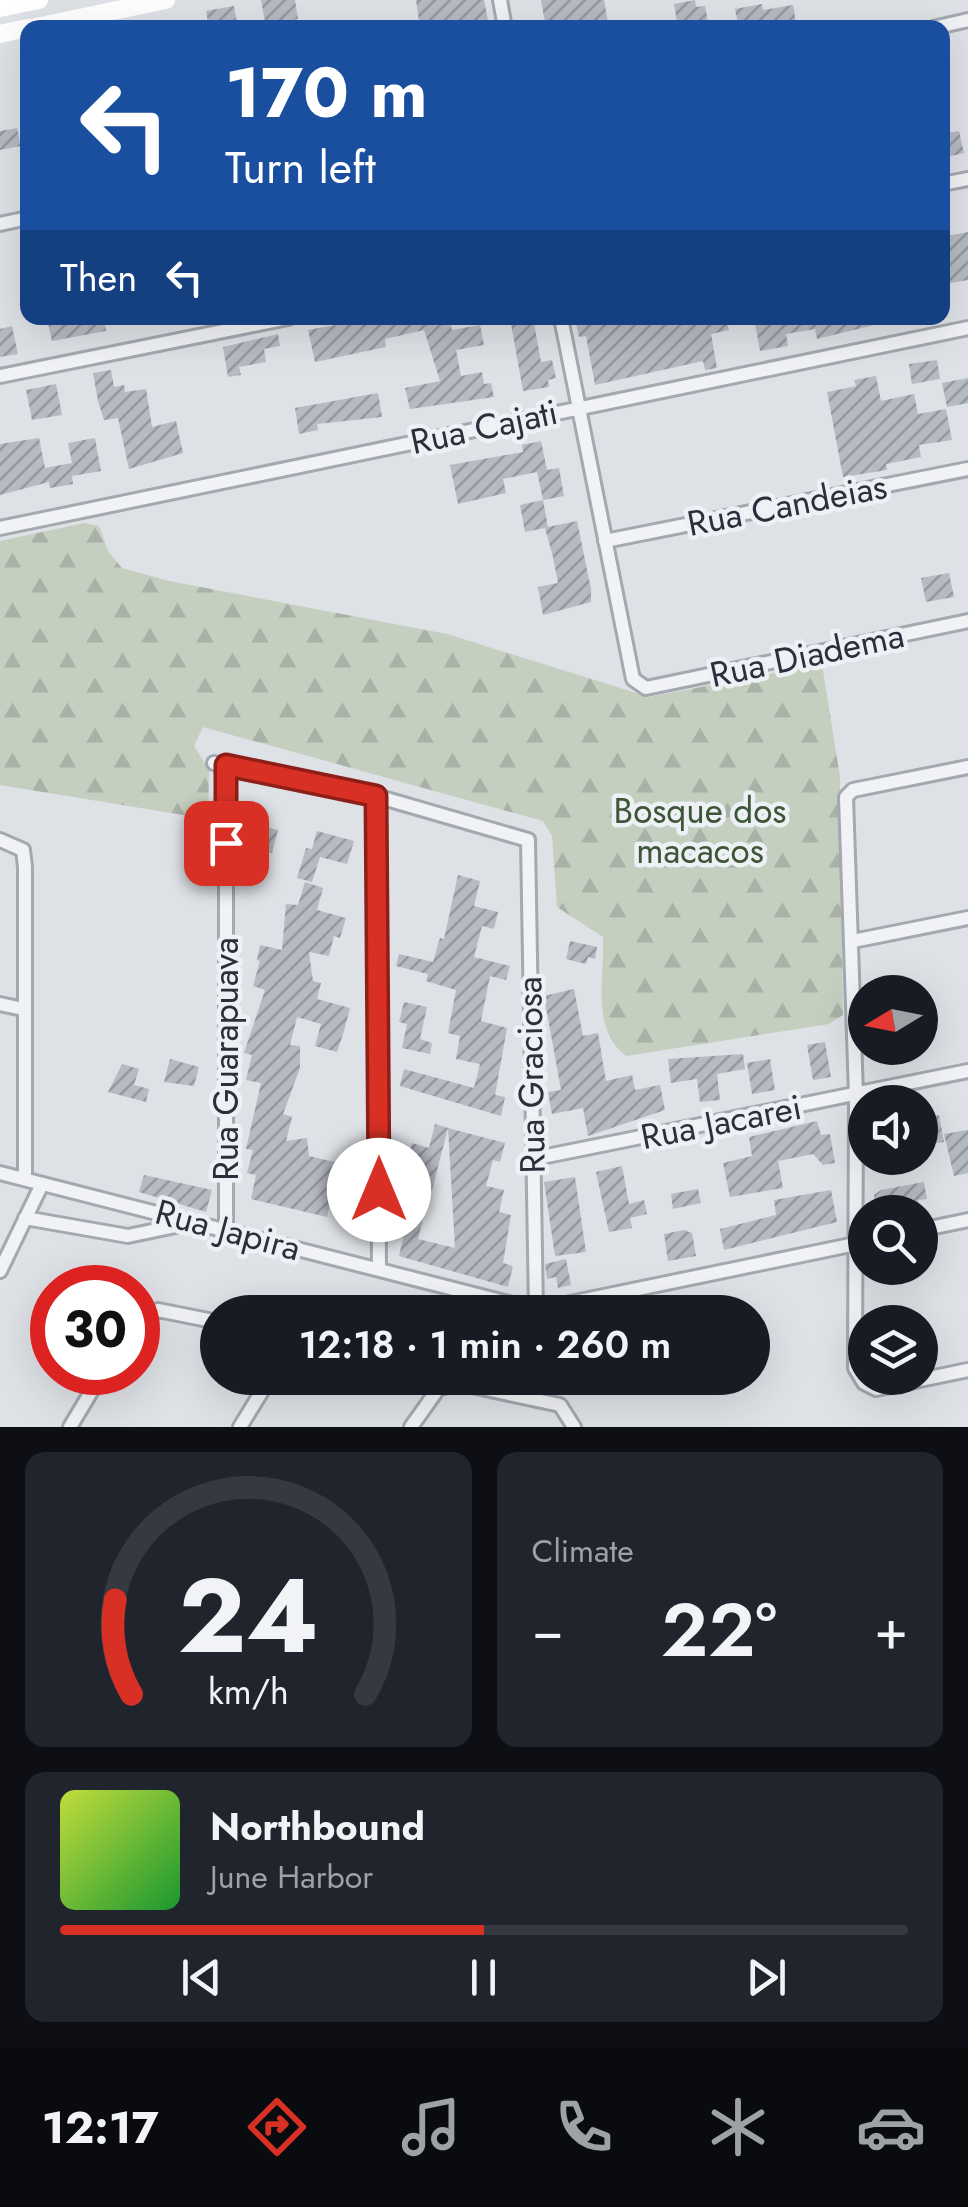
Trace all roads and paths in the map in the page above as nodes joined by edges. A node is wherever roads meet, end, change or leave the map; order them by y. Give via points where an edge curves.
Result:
1 (39, 0) edge
2 (166, 0) edge
3 (0, 8) edge
4 (68, 20) edge
5 (253, 325) edge
6 (562, 325) edge
7 (968, 328) edge
8 (0, 376) edge
9 (580, 407) junction
10 (968, 469) edge
11 (0, 528) edge
12 (606, 541) junction
13 (968, 621) edge
14 (968, 766) edge
15 (376, 796) junction
16 (7, 842) edge
17 (968, 918) edge
18 (853, 941) junction
19 (0, 1004) edge
20 (23, 1010) junction
21 (968, 1071) edge
22 (856, 1085) edge
23 (905, 1085) edge
24 (848, 1098) edge
25 (532, 1159) junction
26 (0, 1173) edge
27 (25, 1179) junction
28 (42, 1184) junction
29 (25, 1218) junction
30 (968, 1220) edge
31 (193, 1222) junction
32 (938, 1226) edge
33 (226, 1233) junction
34 (848, 1245) edge
35 (380, 1268) junction
36 (0, 1271) edge
37 (860, 1285) edge
38 (480, 1295) edge
39 (536, 1295) edge
40 (608, 1295) edge
41 (160, 1310) edge
42 (200, 1318) edge
43 (968, 1370) edge
44 (89, 1395) edge
45 (260, 1395) edge
46 (70, 1427) edge
47 (240, 1427) edge
48 (411, 1427) edge
49 (574, 1427) edge

1 - 3 main road
2 - 4 main road
5 - 8 street
6 - 9 street
7 - 9 street, Rua Cajati
9 - 11 street, Rua Cajati
9 - 12 street
10 - 12 street, Rua Candeias
12 - 13 street, Rua Diadema via 633,679 646,688
14 - 18 street via 846,796
15 - 25 street, Rua Graciosa via 528,840
15 - 33 street, Rua Guarapuava via 220,764
15 - 35 street
16 - 20 street via 23,850 26,867
17 - 18 street
18 - 22 street
19 - 20 street
20 - 27 street
21 - 23 street, Rua Jacarei
24 - 25 street, Rua Jacarei
25 - 39 street, Rua Graciosa
26 - 27 street, Rua Japira
27 - 28 street, Rua Japira
28 - 29 street
28 - 31 street, Rua Japira
29 - 31 street via 128,1236
29 - 36 street
30 - 32 street
31 - 33 street, Rua Japira
33 - 35 street, Rua Japira
34 - 40 street, Rua Japira
35 - 38 street, Rua Japira
37 - 43 street via 855,1368 864,1383 876,1389
41 - 42 street
44 - 46 street
45 - 47 street
48 - 49 street via 438,1390 458,1383 560,1405

